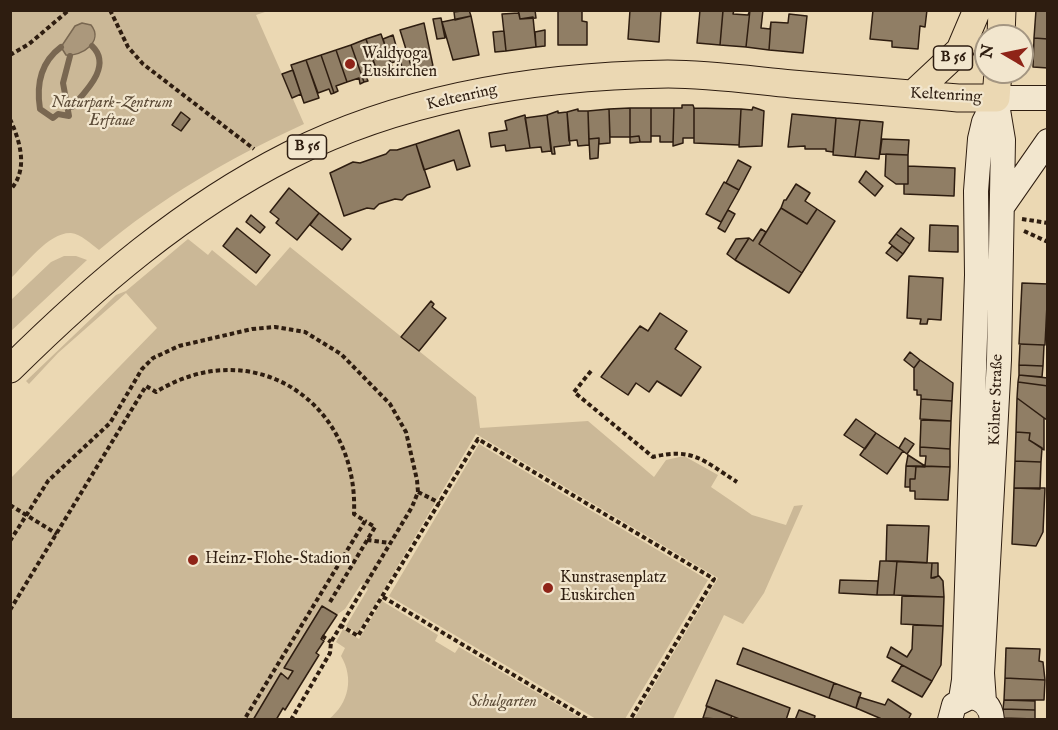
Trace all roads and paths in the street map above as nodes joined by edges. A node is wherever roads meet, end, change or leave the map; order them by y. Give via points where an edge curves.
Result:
1 (69, 10) edge
2 (110, 10) edge
3 (977, 10) edge
4 (10, 55) edge
5 (997, 85) edge
6 (913, 94) junction
7 (1047, 98) edge
8 (10, 119) edge
9 (1047, 141) edge
10 (252, 148) dead end
11 (10, 190) edge
12 (1002, 207) junction
13 (1024, 231) dead end
14 (1047, 242) edge
15 (10, 369) edge
16 (591, 371) dead end
17 (737, 482) dead end
18 (418, 492) junction
19 (440, 502) junction
20 (10, 505) edge
21 (25, 514) junction
22 (365, 521) junction
23 (57, 534) junction
24 (367, 540) junction
25 (10, 541) edge
26 (391, 543) junction
27 (382, 597) junction
28 (330, 602) dead end
29 (10, 610) edge
30 (302, 625) junction
31 (340, 625) junction
32 (308, 628) dead end
33 (322, 636) dead end
34 (331, 642) junction
35 (251, 709) junction
36 (972, 710) edge
37 (257, 712) dead end
38 (244, 720) edge
39 (291, 720) edge
40 (589, 720) edge
41 (630, 720) edge

1 - 4 path
2 - 10 path via 129,47 143,64
3 - 6 main road, B 56 via 960,50
5 - 6 main road, Keltenring / B 56
5 - 7 street
5 - 12 street, Kölner Straße via 1004,140
5 - 36 street, Kölner Straße via 980,139 976,191 965,672
6 - 15 main road, Keltenring / B 56 via 698,75 614,76 503,88 394,115 291,154 200,208 86,296
8 - 11 path via 20,142 21,157 17,181
9 - 12 street
12 - 36 street, Kölner Straße via 997,416 982,683
13 - 14 path
16 - 17 path via 574,392 652,457 686,453
18 - 19 path
18 - 21 path via 406,432 375,385 322,340 296,330 262,328 179,346 153,358 142,369 110,423 53,475
18 - 26 path
19 - 27 path
19 - 41 path via 478,439 714,579
20 - 21 path
21 - 23 path
21 - 25 path
22 - 23 path via 354,514 353,480 345,450 314,404 270,377 217,370 185,377 156,392 146,386
22 - 24 path via 375,526
22 - 30 path
23 - 29 path
24 - 26 path
24 - 28 path
26 - 31 path
27 - 31 path via 358,636
27 - 40 path
30 - 32 path
30 - 35 path
31 - 34 path
33 - 34 path
34 - 39 path via 330,654
35 - 37 path
35 - 38 path

